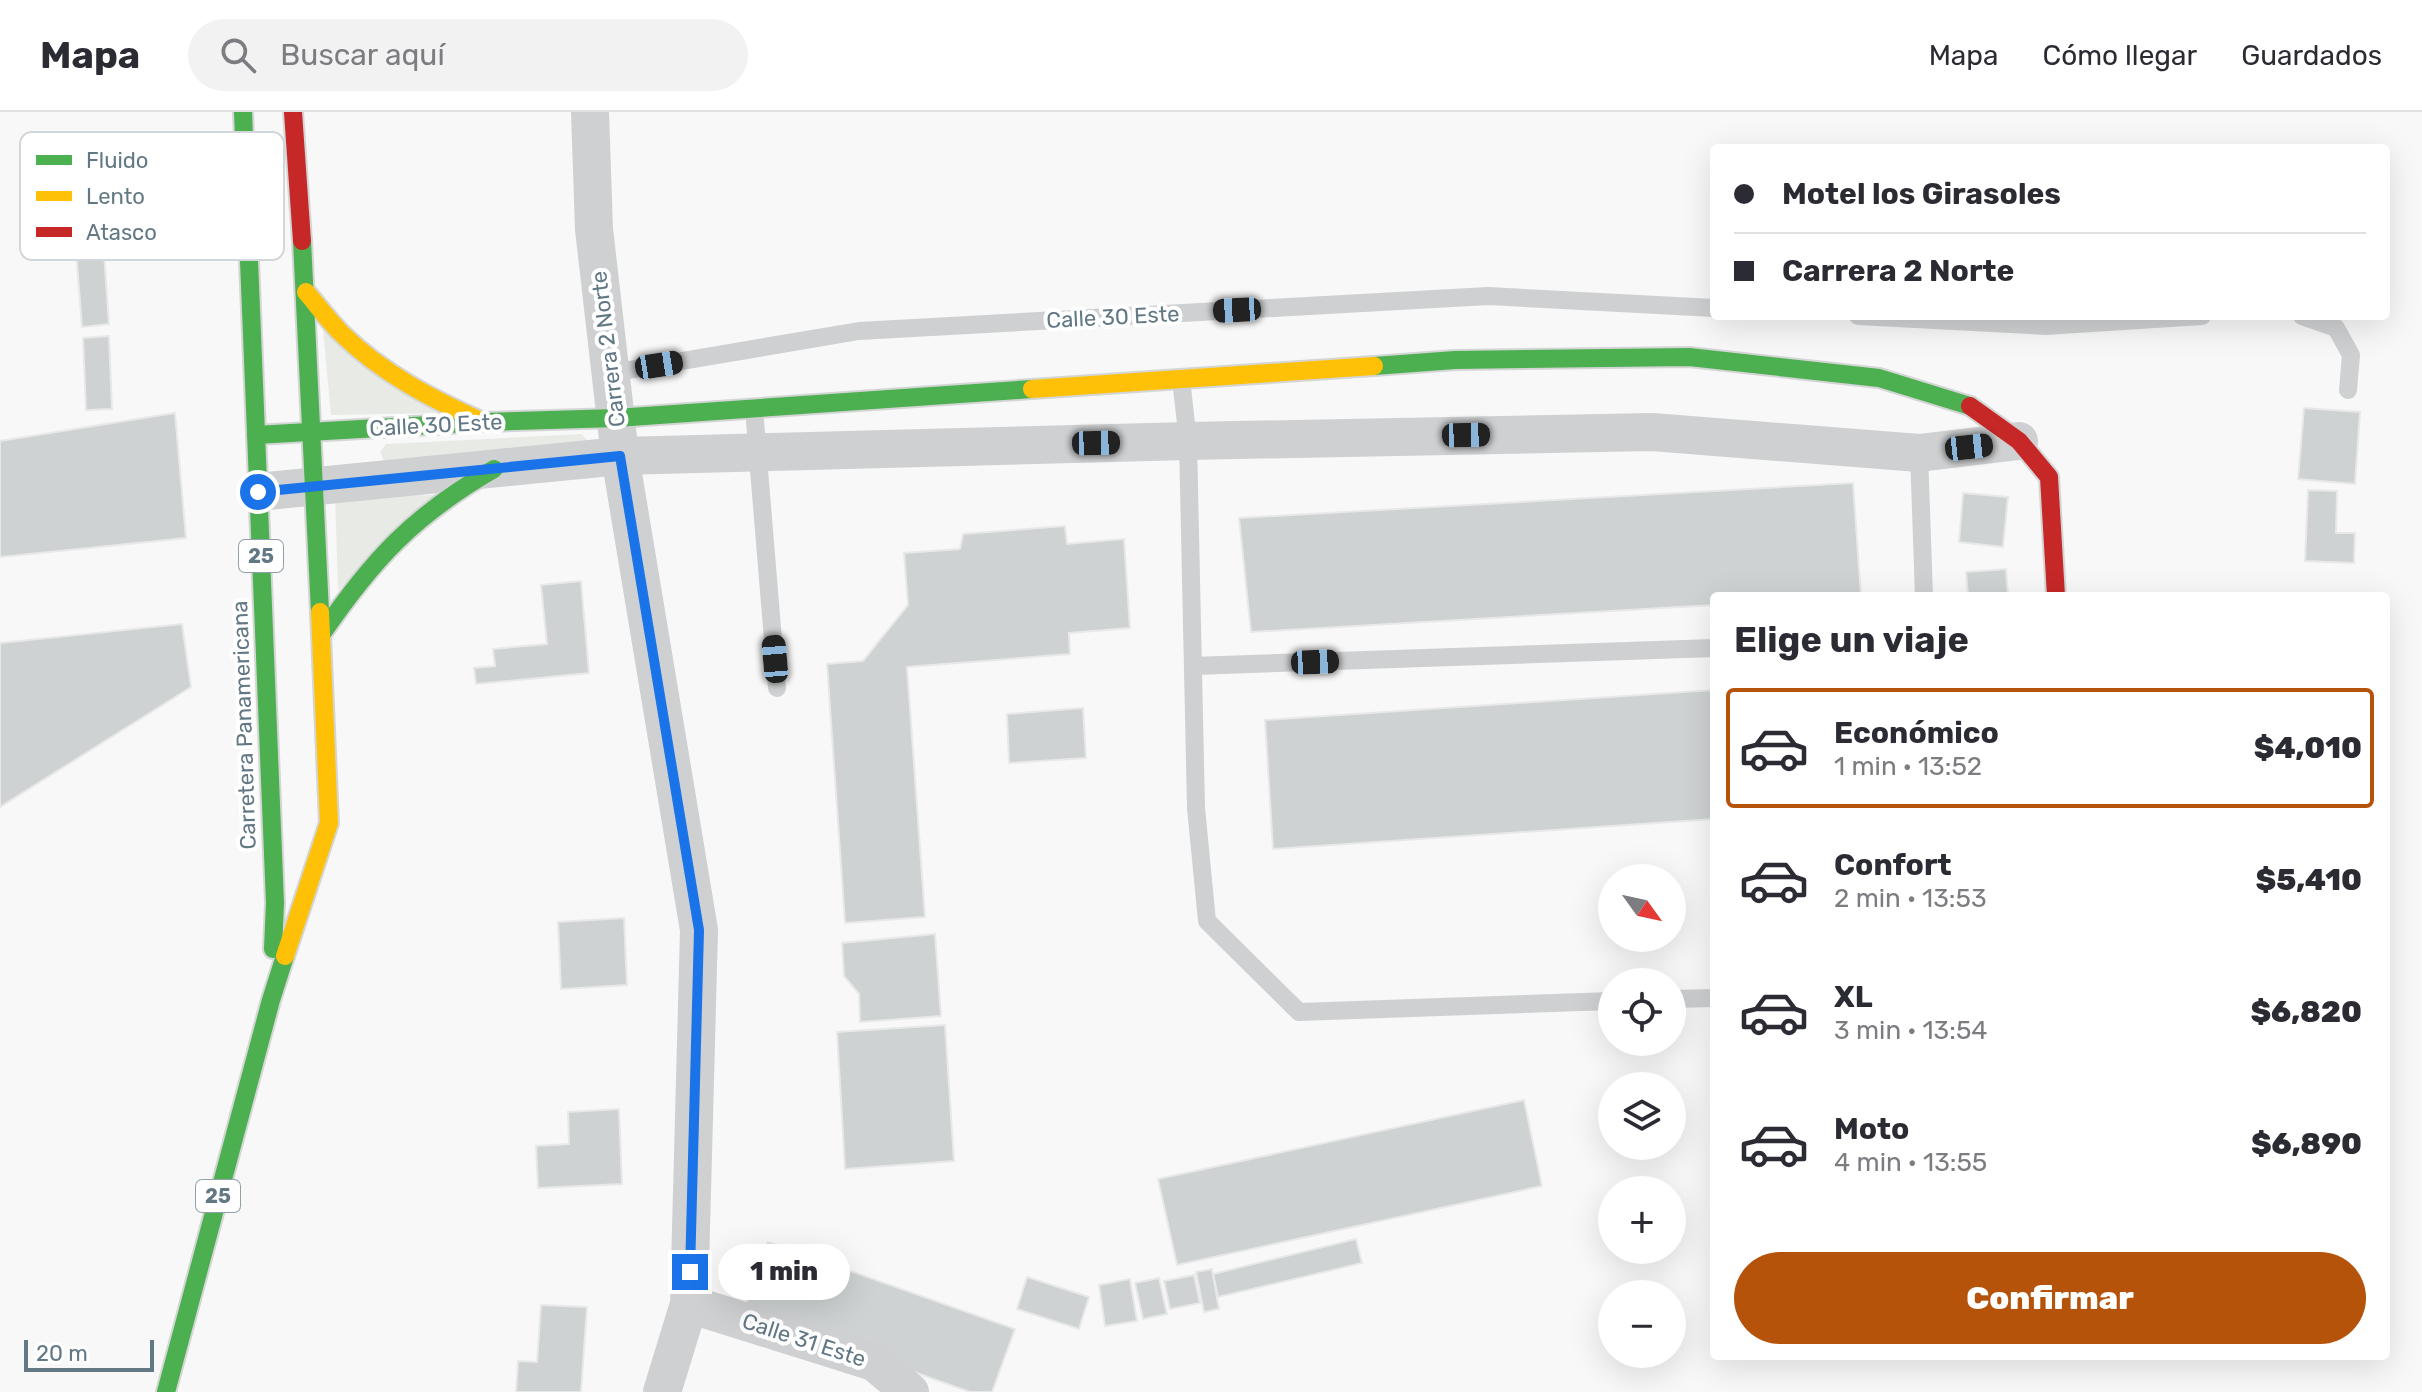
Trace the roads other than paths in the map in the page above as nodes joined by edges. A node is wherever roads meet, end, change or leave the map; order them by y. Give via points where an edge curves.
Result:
1 (243, 112) edge
2 (293, 112) edge
3 (590, 112) edge
4 (244, 132) edge
5 (249, 260) edge
6 (306, 292) junction
7 (1710, 308) edge
8 (1933, 320) edge
9 (2140, 320) edge
10 (2313, 320) edge
11 (611, 373) junction
12 (1181, 379) junction
13 (2348, 390) dead end
14 (754, 409) junction
15 (616, 418) junction
16 (483, 422) junction
17 (312, 433) junction
18 (256, 435) junction
19 (1188, 441) junction
20 (2019, 441) junction
21 (758, 452) junction
22 (1919, 453) junction
23 (620, 456) junction
24 (494, 469) junction
25 (315, 486) junction
26 (258, 492) junction
27 (1924, 592) edge
28 (2056, 592) edge
29 (321, 635) junction
30 (1710, 648) edge
31 (1193, 666) junction
32 (777, 688) dead end
33 (1710, 998) edge
34 (1686, 999) edge
35 (271, 1000) junction
36 (1598, 1001) edge
37 (689, 1304) junction
38 (166, 1392) edge
39 (662, 1392) edge
40 (910, 1392) edge

1 - 4 main road, Carretera Panamericana / 25
2 - 6 main road, Carretera Panamericana / 25
3 - 11 street, Carrera 2 Norte via 594,229
5 - 18 main road, Carretera Panamericana / 25
6 - 16 main road via 342,334 384,370 432,400
6 - 17 main road, Carretera Panamericana / 25
7 - 11 lane, Calle 30 Este via 1488,296 859,331
8 - 9 lane via 2046,326
10 - 13 lane via 2336,328 2351,355
11 - 15 street, Carrera 2 Norte
12 - 14 main road, Calle 30 Este
12 - 19 lane
12 - 20 main road, Calle 30 Este via 1455,360 1689,357 1879,378 1975,408
14 - 15 main road, Calle 30 Este
14 - 21 lane
15 - 16 main road, Calle 30 Este
15 - 23 street, Carrera 2 Norte
16 - 17 main road, Calle 30 Este
17 - 18 main road, Calle 30 Este
17 - 25 main road, Carretera Panamericana / 25
18 - 26 main road, Carretera Panamericana / 25
19 - 21 street, Calle 30 Este
19 - 22 street, Calle 30 Este via 1652,432
19 - 31 lane
20 - 22 street, Calle 30 Este
20 - 28 main road, Calle 30 Este via 2049,477
21 - 23 street, Calle 30 Este
21 - 32 lane
22 - 27 lane
23 - 24 street, Calle 30 Este
23 - 37 street, Carrera 2 Norte via 699,930
24 - 25 street, Calle 30 Este
24 - 29 main road via 442,500 396,539 355,584
25 - 26 street, Calle 30 Este
25 - 29 main road, Carretera Panamericana / 25
26 - 35 main road, Carretera Panamericana / 25 via 275,903
29 - 35 main road, Carretera Panamericana / 25 via 329,823
30 - 31 lane
31 - 36 lane via 1196,808 1207,921 1299,1012
33 - 34 lane
35 - 38 main road, Carretera Panamericana / 25
37 - 39 street, Carrera 2 Norte
37 - 40 street, Calle 31 Este via 874,1362

